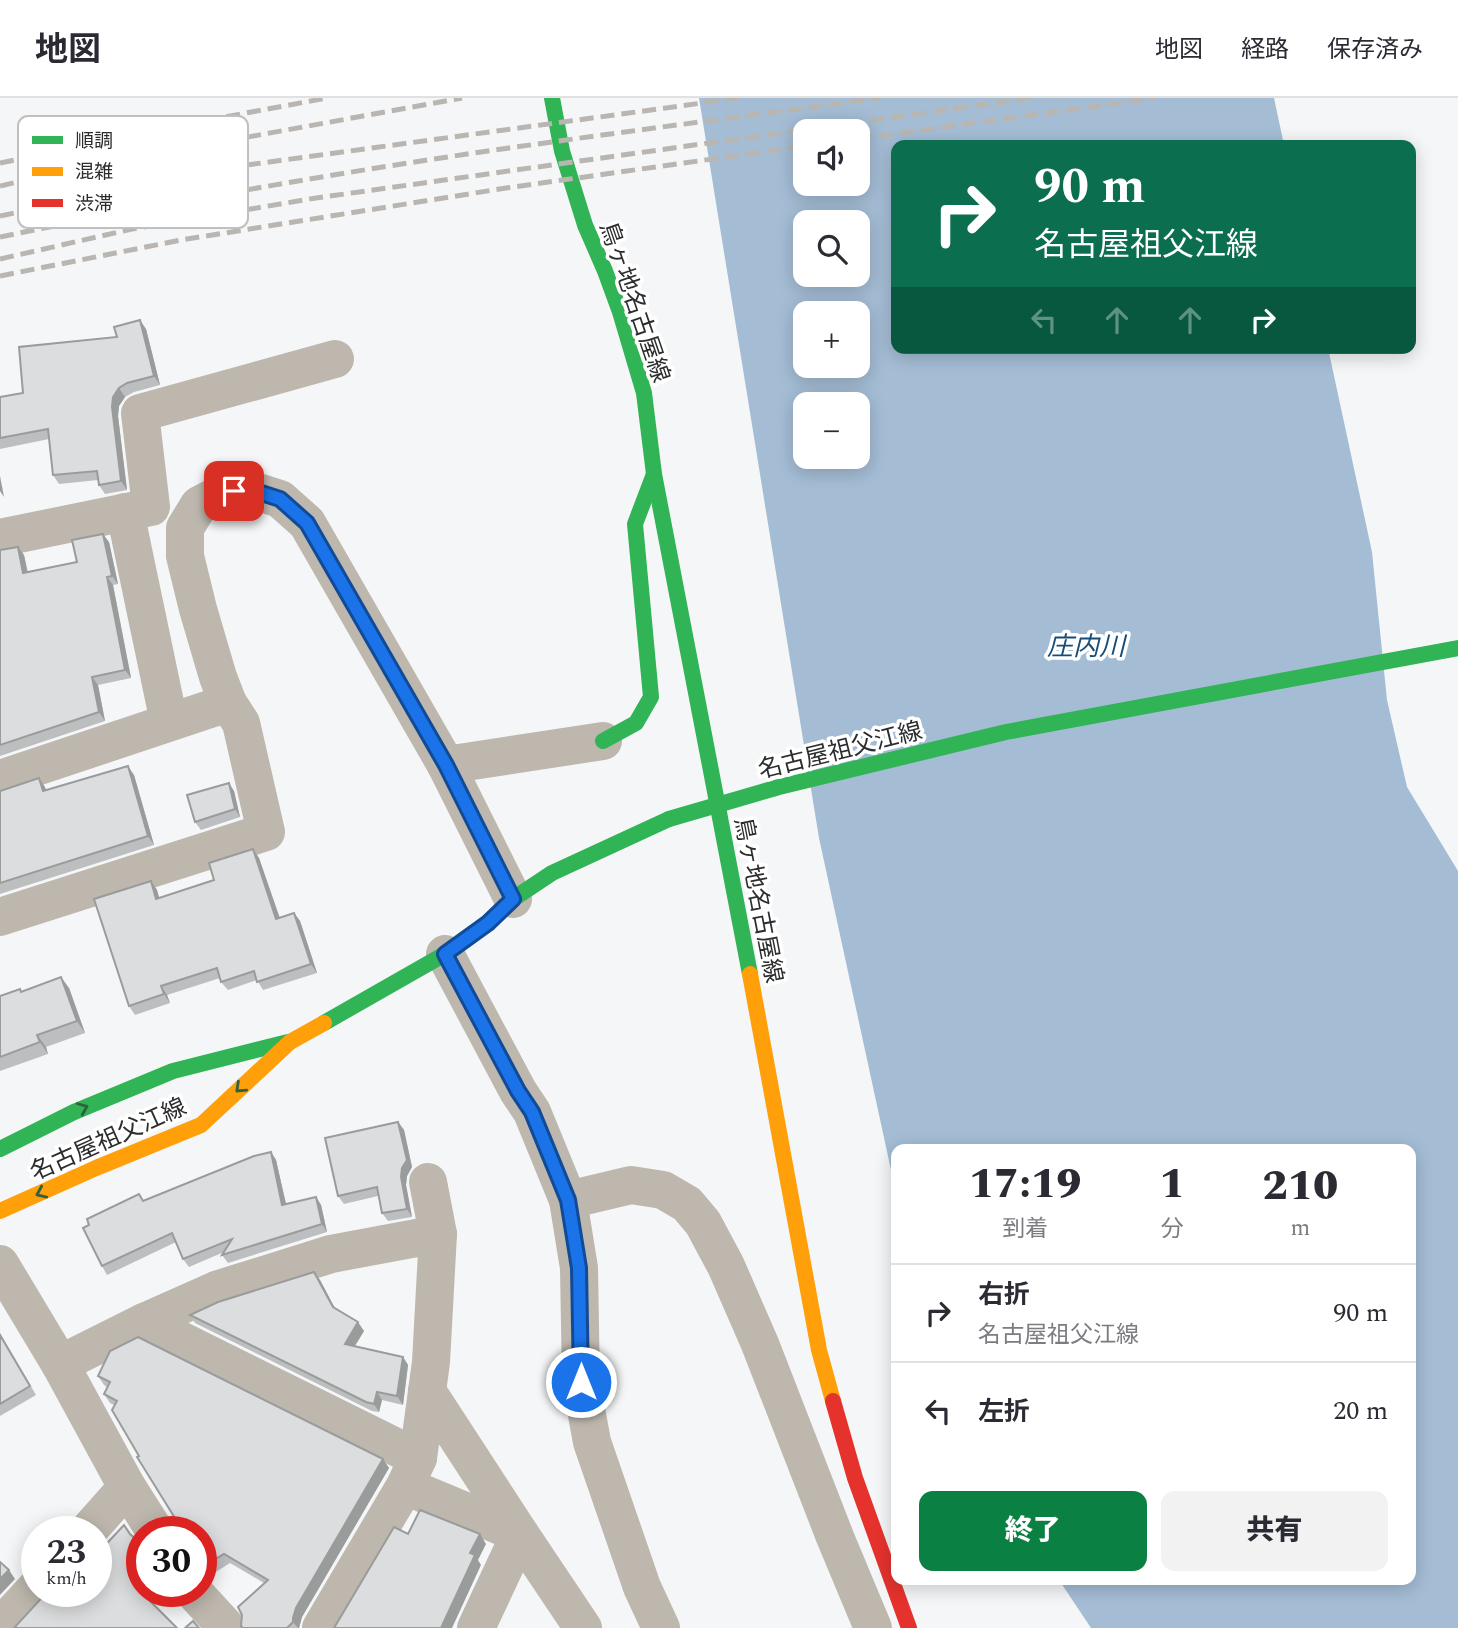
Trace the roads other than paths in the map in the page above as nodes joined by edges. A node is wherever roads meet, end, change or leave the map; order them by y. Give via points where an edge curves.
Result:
1 (552, 98) edge
2 (335, 359) dead end
3 (654, 474) junction
4 (125, 512) junction
5 (0, 538) edge
6 (1458, 648) edge
7 (228, 703) junction
8 (169, 722) junction
9 (603, 741) joint
10 (446, 765) junction
11 (0, 779) edge
12 (513, 899) junction
13 (0, 917) edge
14 (445, 954) junction
15 (290, 1042) junction
16 (0, 1149) edge
17 (428, 1182) dead end
18 (568, 1200) junction
19 (0, 1211) edge
20 (438, 1234) junction
21 (0, 1264) edge
22 (144, 1322) junction
23 (60, 1364) junction
24 (427, 1391) junction
25 (412, 1472) junction
26 (127, 1488) junction
27 (102, 1516) edge
28 (145, 1516) edge
29 (520, 1534) junction
30 (891, 1578) edge
31 (894, 1585) edge
32 (21, 1604) edge
33 (208, 1607) edge
34 (0, 1627) edge
35 (227, 1628) edge
36 (321, 1628) edge
37 (476, 1628) edge
38 (583, 1628) edge
39 (661, 1628) edge
40 (873, 1628) edge
41 (909, 1628) edge

1 - 3 main road, 鳥ヶ地名古屋線 via 562,151 585,225 620,312 644,393
2 - 4 street via 141,413 151,507
3 - 9 main road via 635,524 652,696 636,723
3 - 30 main road, 鳥ヶ地名古屋線 via 819,1350 855,1478
4 - 5 street
4 - 8 street
6 - 12 main road, 名古屋祖父江線, bridge via 1006,732 779,787 669,819 552,873
7 - 8 street
7 - 10 street via 185,556 185,528 199,505 220,494 249,489 280,499 307,523
7 - 13 street via 241,723 266,832
8 - 11 street
9 - 10 street
10 - 12 street
12 - 14 main road, 名古屋祖父江線
14 - 15 main road, 名古屋祖父江線
14 - 18 street via 532,1112
16 -> 15 main road, 名古屋祖父江線 via 173,1071
15 -> 19 main road, 名古屋祖父江線 via 201,1125
17 - 20 street
18 - 39 street via 580,1280 581,1382 592,1443
18 - 40 street via 631,1185 663,1190 687,1204 703,1223 760,1344
20 - 22 street via 331,1254 216,1290
20 - 24 street
21 - 23 street
22 - 23 street
22 - 25 street
23 - 26 street
24 - 25 street
24 - 29 street
25 - 29 street
25 - 36 street
26 - 27 street
26 - 28 street
29 - 37 street
29 - 38 street
31 - 41 main road, 鳥ヶ地名古屋線
32 - 34 street
33 - 35 street

